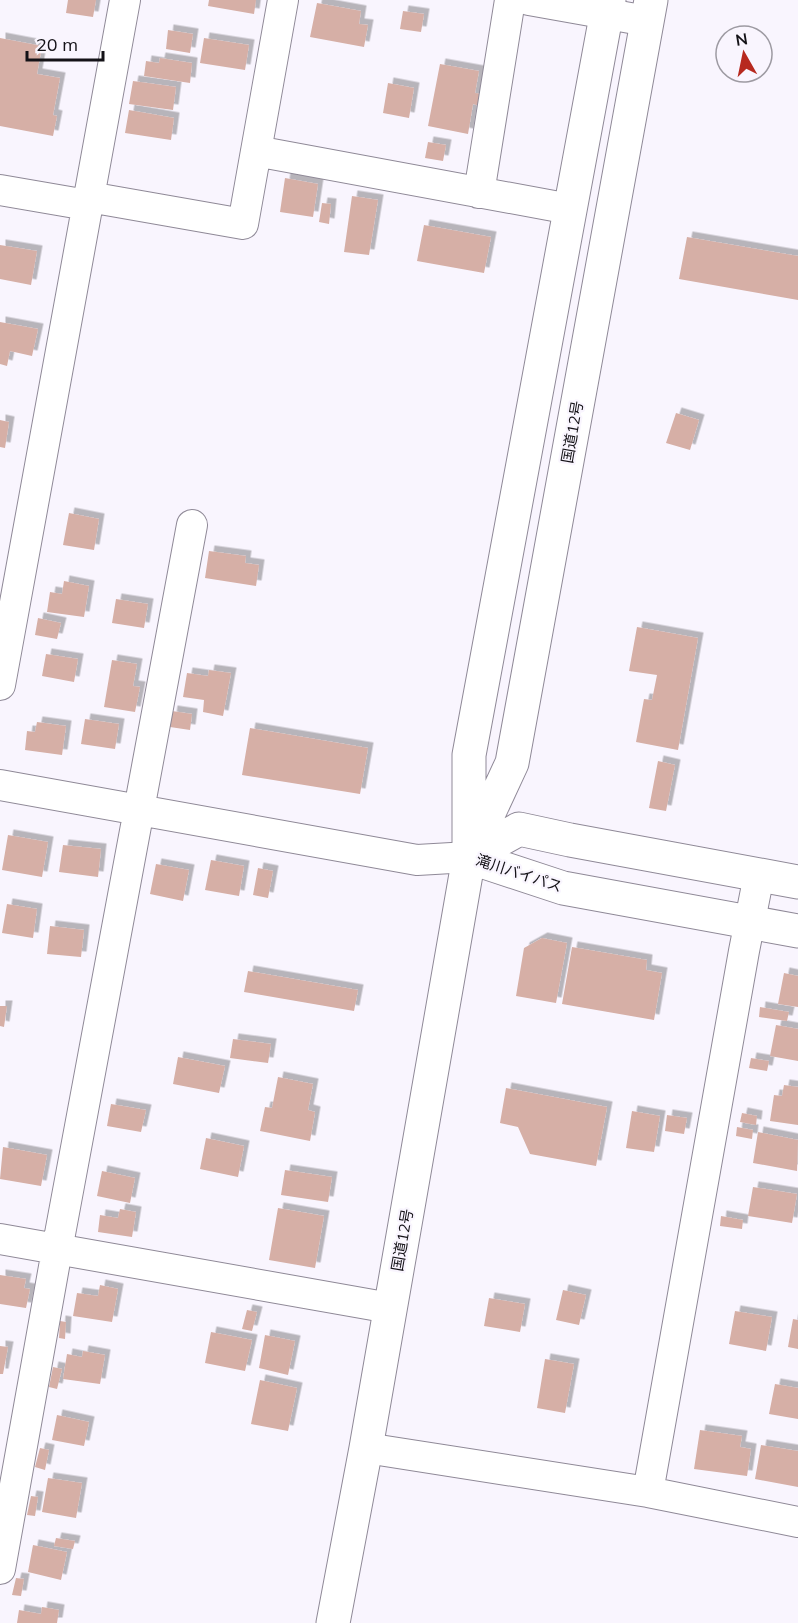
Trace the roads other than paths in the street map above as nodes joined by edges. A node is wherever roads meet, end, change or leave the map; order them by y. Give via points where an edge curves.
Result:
1 (124, 0) edge
2 (283, 0) edge
3 (510, 0) edge
4 (529, 0) edge
5 (608, 6) edge
6 (649, 11) edge
7 (256, 151) junction
8 (0, 190) edge
9 (479, 193) junction
10 (88, 201) junction
11 (570, 209) junction
12 (192, 525) dead end
13 (0, 685) edge
14 (0, 785) edge
15 (140, 811) junction
16 (469, 857) junction
17 (759, 875) junction
18 (798, 882) edge
19 (749, 922) junction
20 (798, 930) edge
21 (0, 1239) edge
22 (57, 1250) junction
23 (390, 1308) junction
24 (366, 1448) junction
25 (648, 1492) junction
26 (798, 1522) edge
27 (0, 1569) edge
28 (333, 1623) edge

1 - 10 street
2 - 7 street
3 - 9 street
4 - 5 street
5 - 6 street
5 - 11 highway, 国道12号
6 - 16 highway, 国道12号 via 512,763
7 - 9 street
7 - 10 street via 243,224
8 - 10 street
9 - 11 street
10 - 13 street
11 - 16 highway, 国道12号 via 469,755
12 - 15 street
14 - 15 street
15 - 16 street via 417,861
15 - 22 street
16 - 17 highway, 滝川バイパス via 519,829
16 - 19 highway, 滝川バイパス via 563,888
16 - 23 highway, 国道12号
17 - 18 highway, 滝川バイパス
17 - 19 street
19 - 20 highway, 滝川バイパス
19 - 25 street
21 - 22 street
22 - 23 street
22 - 27 street
23 - 24 highway, 国道12号
24 - 25 street
24 - 28 highway, 国道12号
25 - 26 street

